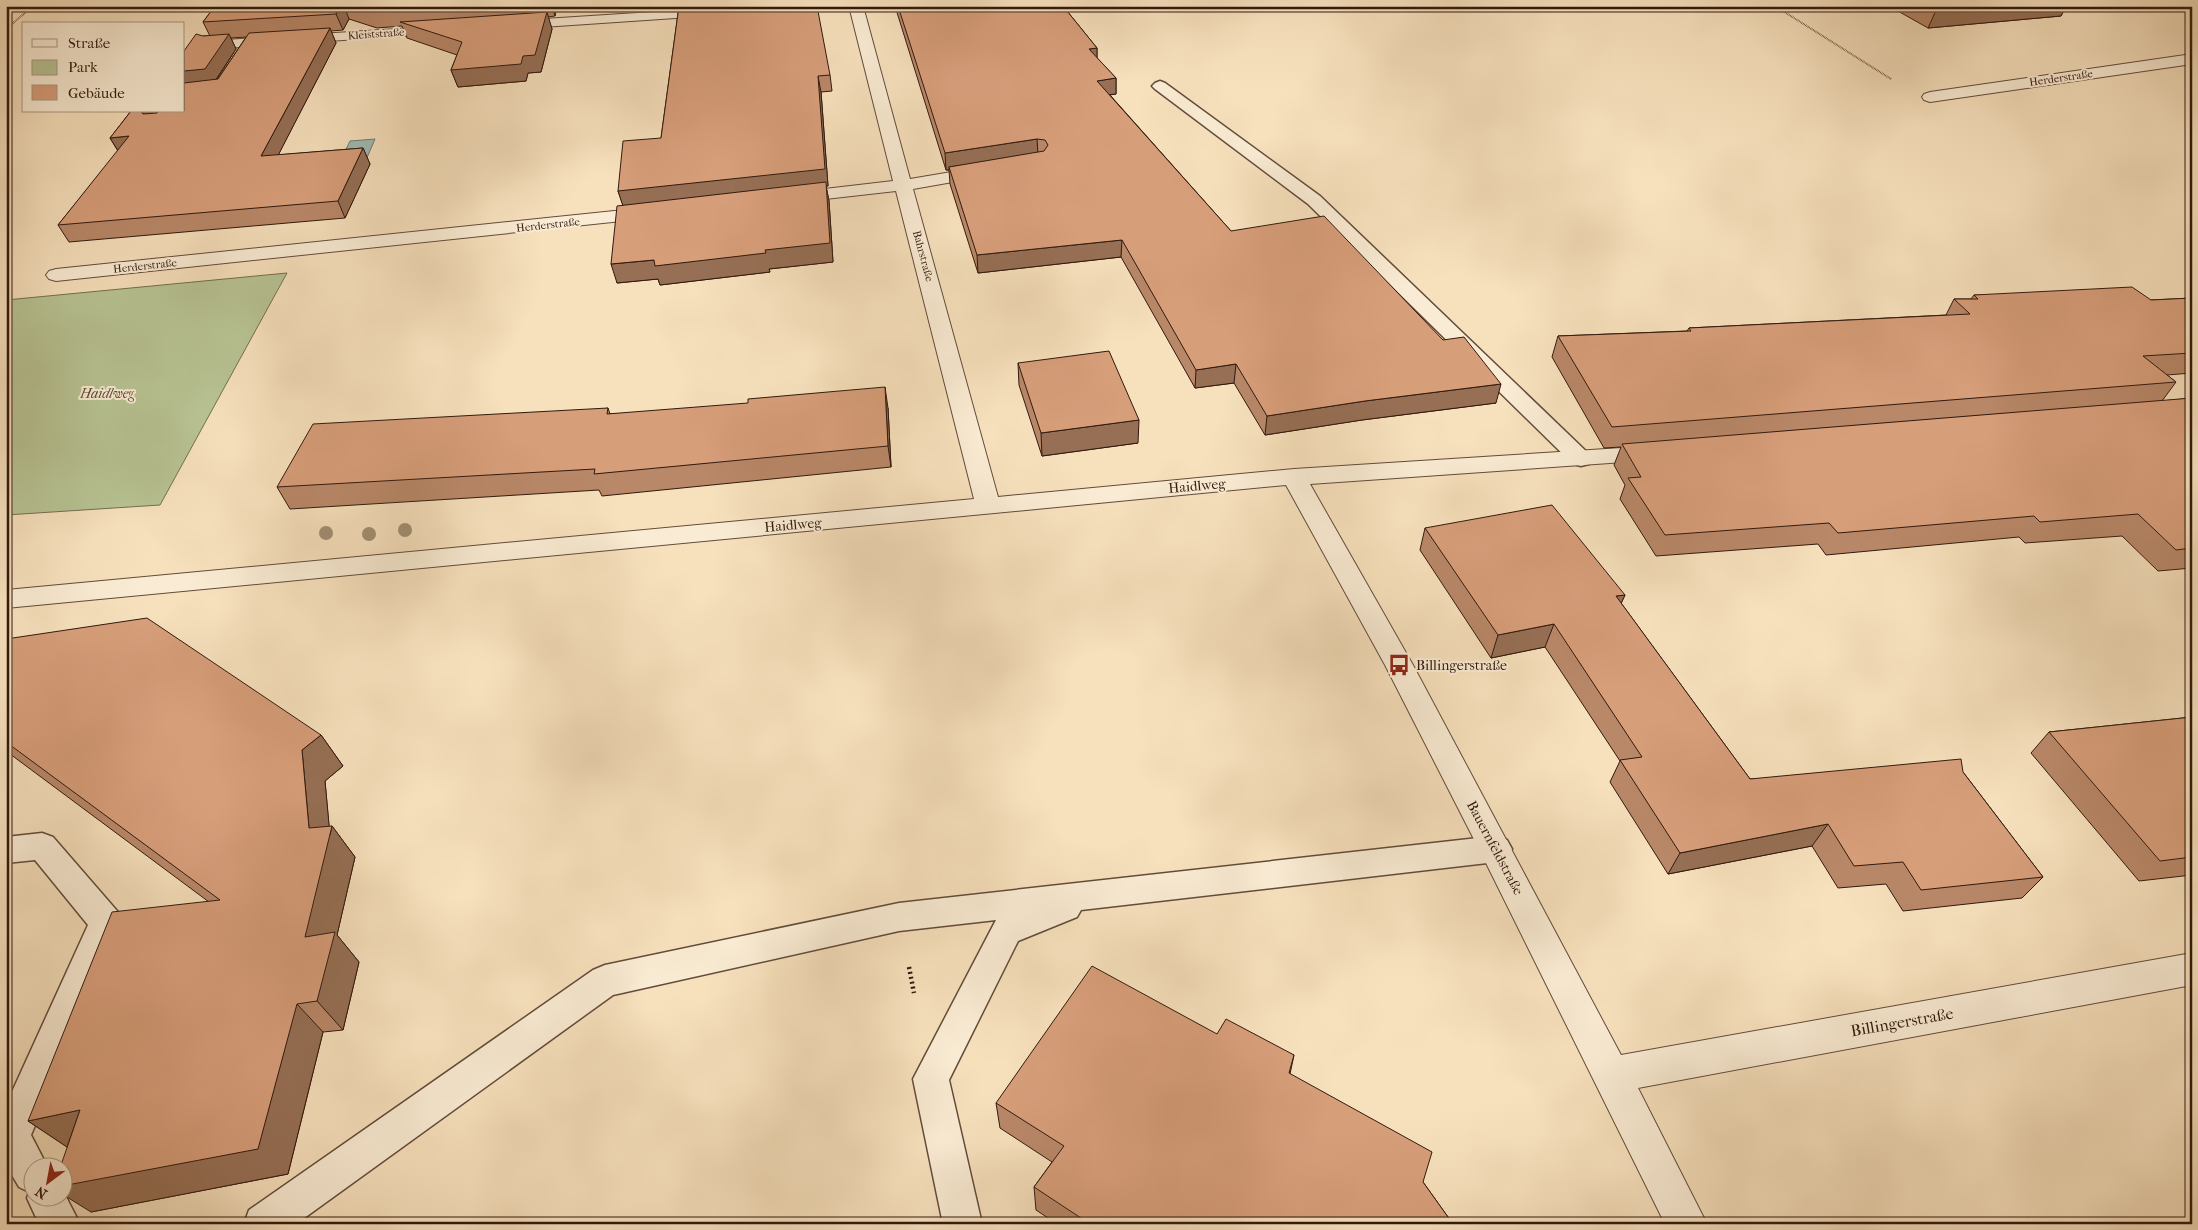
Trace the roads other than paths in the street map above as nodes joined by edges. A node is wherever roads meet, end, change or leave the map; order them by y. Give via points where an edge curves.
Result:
1 (856, 6) edge
2 (732, 11) edge
3 (496, 26) edge
4 (457, 29) edge
5 (250, 42) junction
6 (210, 45) edge
7 (240, 58) edge
8 (2192, 59) edge
9 (1160, 86) dead end
10 (1930, 97) road end
11 (1000, 168) edge
12 (904, 185) junction
13 (767, 200) edge
14 (670, 211) edge
15 (56, 275) dead end
16 (1670, 452) edge
17 (1581, 459) junction
18 (1294, 477) junction
19 (988, 506) junction
20 (6, 599) edge
21 (1496, 849) junction
22 (6, 850) edge
23 (1094, 895) junction
24 (2192, 969) edge
25 (1612, 1075) junction
26 (23, 1158) edge
27 (52, 1208) edge
28 (61, 1224) edge
29 (263, 1224) edge
30 (963, 1224) edge
31 (1687, 1224) edge

1 - 12 street, Bahrstraße
2 - 3 street
4 - 5 street, Kleiststraße
5 - 6 street, Kleiststraße
5 - 7 lane
8 - 10 street, Herderstraße
9 - 17 lane via 1314,200
11 - 12 street
12 - 13 street
12 - 19 street, Bahrstraße
14 - 15 street, Herderstraße
16 - 17 street, Haidlweg
17 - 18 street, Haidlweg
18 - 19 street, Haidlweg
18 - 21 street, Bauernfeldstraße via 1399,665
19 - 20 street, Haidlweg
21 - 23 lane
21 - 25 street, Bauernfeldstraße
22 - 26 lane via 42,846 106,922 11,1137
23 - 29 lane via 899,917 605,981
23 - 30 lane via 1006,932 931,1079
24 - 25 street, Billingerstraße
25 - 31 street, Bauernfeldstraße
27 - 28 lane

